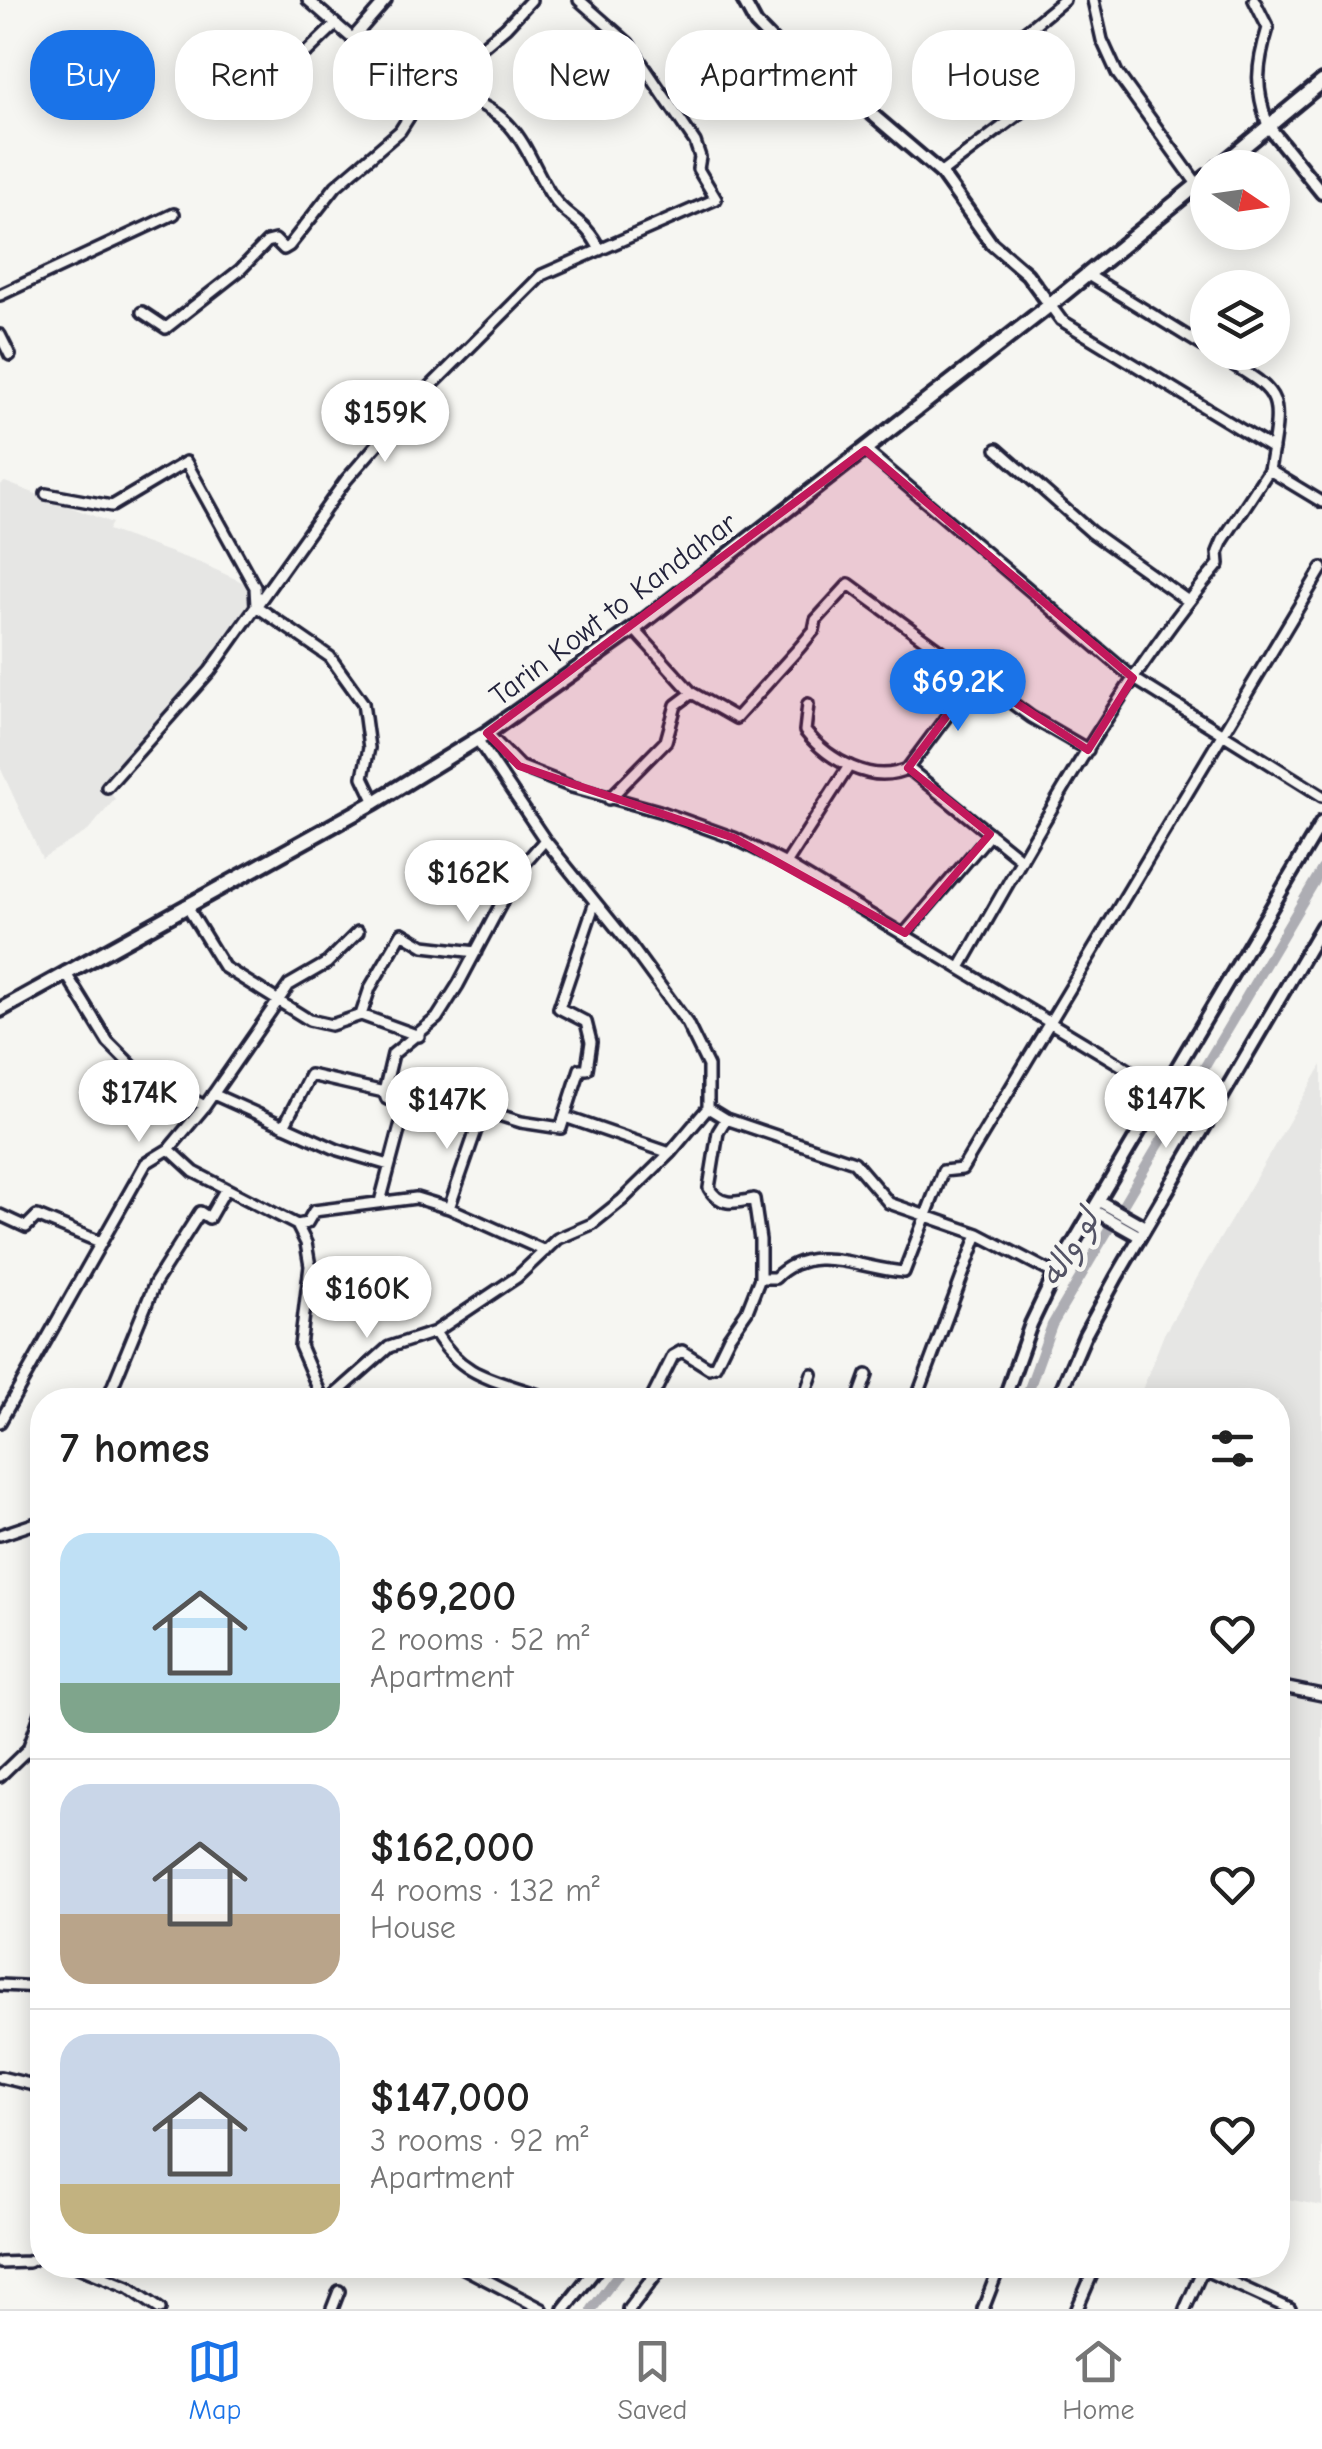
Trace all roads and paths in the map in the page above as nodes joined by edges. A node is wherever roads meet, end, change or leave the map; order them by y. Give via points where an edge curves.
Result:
1 (308, 0) edge
2 (386, 0) edge
3 (531, 0) edge
4 (579, 0) edge
5 (743, 0) edge
6 (1064, 0) edge
7 (1093, 0) edge
8 (1254, 0) edge
9 (335, 25) junction
10 (341, 30) edge
11 (360, 30) edge
12 (1027, 30) edge
13 (493, 36) edge
14 (313, 46) edge
15 (1322, 82) edge
16 (493, 112) edge
17 (407, 120) edge
18 (1011, 120) edge
19 (1268, 126) junction
20 (1239, 150) edge
21 (1190, 165) edge
22 (942, 173) junction
23 (1190, 190) edge
24 (1322, 193) edge
25 (174, 214) dead end
26 (600, 250) junction
27 (1088, 275) junction
28 (0, 296) edge
29 (1050, 305) junction
30 (142, 312) dead end
31 (0, 335) edge
32 (1190, 339) edge
33 (10, 355) dead end
34 (1241, 370) edge
35 (997, 449) dead end
36 (1272, 449) junction
37 (866, 450) junction
38 (1269, 470) junction
39 (46, 494) dead end
40 (1322, 502) edge
41 (1322, 568) edge
42 (1188, 601) junction
43 (256, 606) junction
44 (634, 629) junction
45 (976, 677) junction
46 (1133, 678) junction
47 (692, 693) junction
48 (808, 704) dead end
49 (1222, 735) junction
50 (482, 736) junction
51 (1088, 750) junction
52 (849, 766) junction
53 (908, 768) junction
54 (107, 786) dead end
55 (1322, 796) edge
56 (610, 799) junction
57 (374, 802) junction
58 (1322, 822) edge
59 (990, 834) junction
60 (545, 840) junction
61 (1022, 860) junction
62 (786, 864) junction
63 (595, 902) junction
64 (186, 905) junction
65 (1322, 926) edge
66 (358, 932) dead end
67 (905, 934) junction
68 (476, 952) junction
69 (961, 966) junction
70 (65, 972) junction
71 (278, 1002) junction
72 (0, 1010) edge
73 (361, 1015) junction
74 (1050, 1021) junction
75 (419, 1036) junction
76 (1164, 1091) junction
77 (384, 1092) junction
78 (213, 1094) junction
79 (205, 1106) junction
80 (708, 1108) junction
81 (564, 1117) junction
82 (726, 1119) junction
83 (284, 1126) junction
84 (169, 1149) junction
85 (670, 1152) junction
86 (390, 1165) junction
87 (225, 1190) junction
88 (380, 1202) junction
89 (1096, 1205) junction
90 (449, 1208) junction
91 (0, 1215) edge
92 (927, 1216) junction
93 (302, 1224) junction
94 (1142, 1232) junction
95 (978, 1234) junction
96 (100, 1242) junction
97 (545, 1251) junction
98 (1055, 1274) junction
99 (760, 1278) junction
100 (435, 1332) junction
101 (812, 1374) dead end
102 (867, 1375) dead end
103 (112, 1388) edge
104 (320, 1388) edge
105 (340, 1388) edge
106 (519, 1388) edge
107 (657, 1388) edge
108 (807, 1388) edge
109 (862, 1388) edge
110 (920, 1388) edge
111 (1008, 1388) edge
112 (1062, 1388) edge
113 (0, 1422) edge
114 (30, 1525) edge
115 (0, 1535) edge
116 (1290, 1688) edge
117 (1322, 1695) edge
118 (30, 1743) edge
119 (28, 1748) joint
120 (0, 1776) edge
121 (0, 1985) edge
122 (30, 1987) edge
123 (0, 2077) edge
124 (30, 2084) edge
125 (30, 2261) edge
126 (0, 2264) edge
127 (106, 2278) edge
128 (483, 2278) edge
129 (585, 2278) edge
130 (653, 2278) edge
131 (995, 2278) edge
132 (1090, 2278) edge
133 (1196, 2278) edge
134 (1223, 2278) edge
135 (338, 2291) dead end
136 (160, 2309) edge
137 (332, 2309) edge
138 (542, 2309) edge
139 (564, 2309) edge
140 (629, 2309) edge
141 (983, 2309) edge
142 (1077, 2309) edge
143 (1186, 2309) edge
144 (1290, 2309) edge

1 - 9 street
2 - 11 street
3 - 13 street
4 - 26 street via 628,44 695,142 698,170 716,199
5 - 22 street via 756,24 796,65 859,103
6 - 12 street
7 - 21 street via 1117,73
8 - 19 street via 1268,28 1256,87
9 - 10 street
9 - 14 street
15 - 19 main road
16 - 26 street via 508,123 552,198 584,224
17 - 30 street via 336,186 289,246 266,242 166,328
18 - 22 street
19 - 20 main road
19 - 24 street
22 - 29 street via 991,243 1028,274
23 - 27 main road, Tarin Kowt to Kandahar
25 - 28 street
26 - 43 street via 542,275 410,408 346,480
27 - 29 main road, Tarin Kowt to Kandahar
27 - 32 street
29 - 36 street via 1061,320
29 - 37 main road, Tarin Kowt to Kandahar
31 - 33 street
34 - 36 street via 1276,398
35 - 42 street via 1091,532
36 - 38 street
37 - 44 main road, Tarin Kowt to Kandahar
37 - 46 street
38 - 40 street
38 - 42 street via 1223,540 1219,564
39 - 43 street via 112,506 186,462 256,587
41 - 49 street
42 - 46 street
43 - 54 street via 210,671
43 - 57 street via 330,657 363,703 369,748 363,777
44 - 47 street
44 - 50 main road, Tarin Kowt to Kandahar
45 - 47 street via 849,584 736,718
45 - 51 street
45 - 53 street
46 - 49 street
46 - 51 street
47 - 56 street via 676,705 666,740
48 - 52 street via 805,731
49 - 55 street
49 - 74 street
50 - 56 street via 519,766
50 - 57 main road, Tarin Kowt to Kandahar
50 - 60 street
51 - 61 street
52 - 53 street via 894,776
52 - 62 street
53 - 59 street
56 - 62 street via 734,838
57 - 64 main road, Tarin Kowt to Kandahar
58 - 76 street
59 - 61 street
59 - 67 street
60 - 63 street
60 - 68 street via 519,870
61 - 69 street
62 - 67 street
63 - 80 street via 688,1024 708,1066
63 - 81 street via 559,1008 586,1022 591,1042 587,1069 580,1070
64 - 70 main road, Tarin Kowt to Kandahar
64 - 71 street via 224,967
65 - 94 street
66 - 71 street via 327,963 289,985
67 - 69 street
68 - 73 street via 424,946 402,933
68 - 75 street
69 - 74 street
70 - 72 main road, Tarin Kowt to Kandahar
70 - 79 street via 108,1042 137,1071
71 - 73 street via 330,1025
71 - 78 street
73 - 75 street
74 - 76 street
74 - 92 street via 962,1169 943,1171
75 - 77 street via 393,1054
76 - 89 street
77 - 83 street via 310,1075
77 - 86 street via 406,1104
78 - 79 street
78 - 83 street
79 - 84 street
80 - 82 street
80 - 85 street
81 - 85 street
81 - 90 street via 561,1128 483,1110
82 - 92 street via 854,1162 889,1203
82 - 99 street via 708,1188 730,1204 754,1200
83 - 86 street
84 - 87 street
84 - 96 street via 146,1163
85 - 97 street via 592,1224
86 - 88 street
87 - 93 street
87 - 103 street via 209,1218 200,1212 155,1283
88 - 90 street via 416,1198
88 - 93 street via 314,1211
89 - 94 street
89 - 98 street
90 - 97 street
91 - 96 street via 26,1227 37,1216
92 - 95 street
92 - 99 street via 904,1272 817,1258
93 - 104 street via 310,1266 300,1346
94 - 112 street
95 - 98 street
95 - 110 street
96 - 113 street
97 - 100 street
98 - 111 street
99 - 107 street via 715,1366 682,1351
100 - 105 street via 389,1347
100 - 106 street via 466,1369
101 - 108 street
102 - 109 street
114 - 115 street
116 - 117 street
118 - 119 street
119 - 120 street
121 - 122 street
123 - 124 street
125 - 126 street
127 - 136 street
128 - 138 street
129 - 139 street
130 - 140 street
131 - 141 street
132 - 142 street
133 - 143 street
134 - 144 street
135 - 137 street

